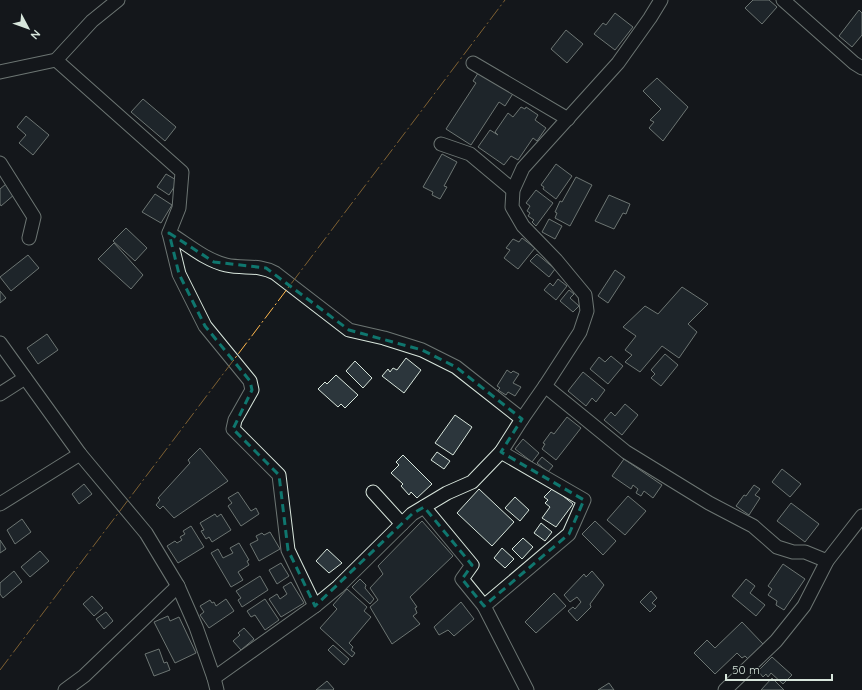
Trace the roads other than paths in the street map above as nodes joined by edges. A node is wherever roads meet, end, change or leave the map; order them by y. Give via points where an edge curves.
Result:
1 (118, 0) edge
2 (661, 0) edge
3 (783, 0) edge
4 (56, 60) junction
5 (473, 62) dead end
6 (862, 68) edge
7 (2, 70) edge
8 (568, 119) junction
9 (440, 144) dead end
10 (0, 163) edge
11 (513, 190) junction
12 (169, 233) junction
13 (29, 238) dead end
14 (0, 343) edge
15 (25, 378) junction
16 (545, 386) junction
17 (0, 394) edge
18 (522, 419) junction
19 (501, 452) junction
20 (80, 454) junction
21 (373, 492) dead end
22 (0, 504) edge
23 (424, 507) junction
24 (862, 516) edge
25 (402, 524) junction
26 (827, 561) junction
27 (178, 586) junction
28 (315, 606) junction
29 (484, 606) junction
30 (215, 684) edge
31 (65, 690) edge
32 (527, 690) edge
33 (725, 690) edge

1 - 4 street via 92,21
2 - 8 street via 618,63
3 - 6 street
4 - 7 street
4 - 12 street via 182,172 179,208
5 - 8 street
8 - 11 street via 523,168
9 - 11 street via 470,154
10 - 13 street via 34,217
11 - 16 street via 512,207 523,226 585,295 587,311 580,332
12 - 18 street via 214,262 228,266 266,268 349,330 422,350 456,367
12 - 28 street via 179,274 205,326 250,381 252,390 234,420 233,429 278,475 288,550
14 - 15 street
15 - 17 street
15 - 20 street
16 - 18 street
16 - 26 street via 626,452 753,526 777,547 792,552 805,552
18 - 19 street
19 - 23 street via 472,482
19 - 29 street via 584,500 569,534
20 - 22 street
20 - 27 street via 146,534
21 - 25 street
23 - 25 street
23 - 29 street via 472,565 462,579
24 - 26 street
25 - 28 street
26 - 33 street via 804,606 776,641
27 - 30 street via 196,627
27 - 31 street via 84,676
28 - 30 street
29 - 32 street

